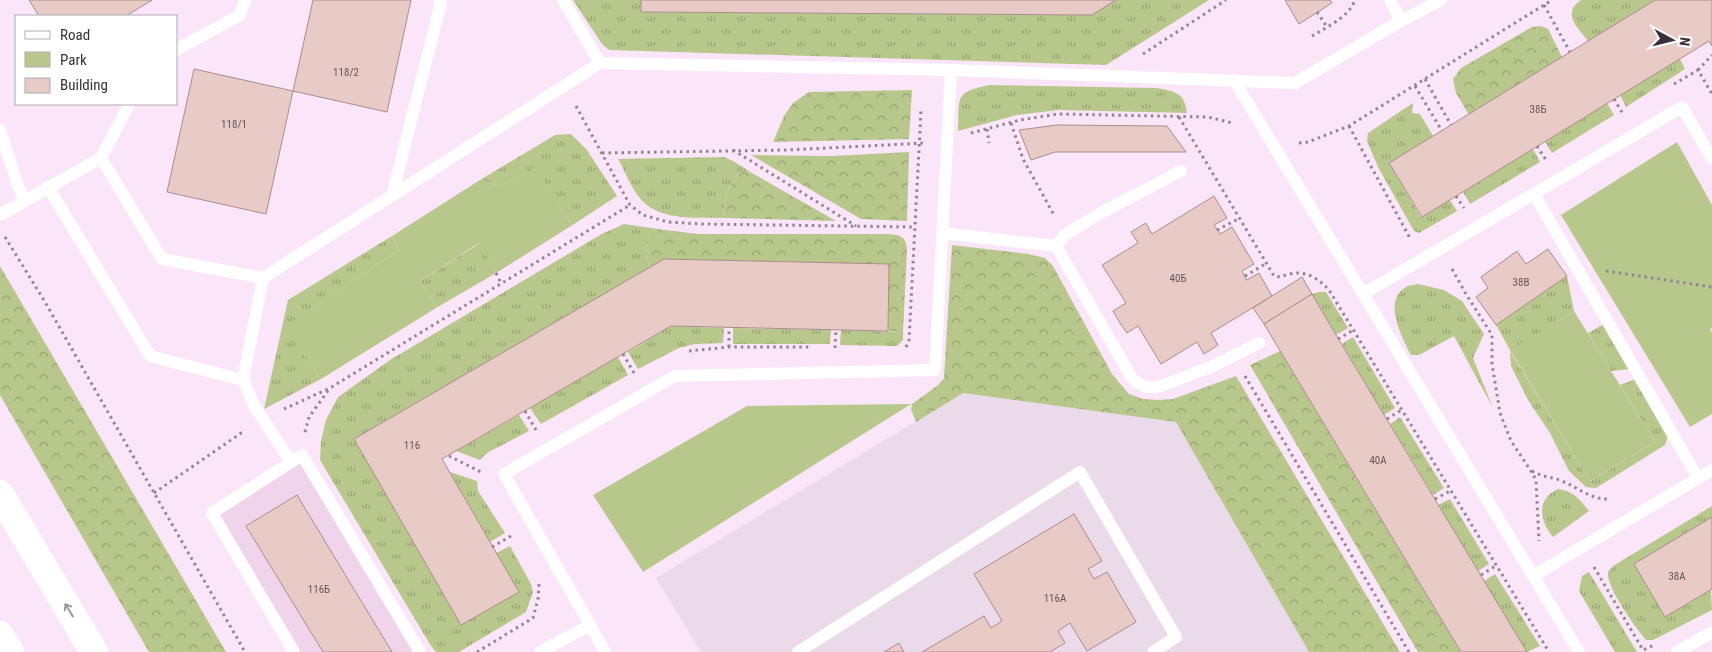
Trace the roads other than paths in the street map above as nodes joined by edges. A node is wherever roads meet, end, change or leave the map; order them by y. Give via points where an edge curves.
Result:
1 (245, 0) edge
2 (439, 0) edge
3 (563, 0) edge
4 (1390, 0) edge
5 (1441, 0) edge
6 (1401, 21) junction
7 (178, 49) edge
8 (600, 63) junction
9 (950, 70) junction
10 (1234, 80) junction
11 (128, 105) edge
12 (0, 130) edge
13 (101, 158) junction
14 (1712, 159) edge
15 (1181, 172) dead end
16 (48, 187) junction
17 (1534, 194) junction
18 (392, 196) junction
19 (25, 201) junction
20 (0, 215) edge
21 (942, 233) junction
22 (1056, 246) junction
23 (263, 278) junction
24 (1363, 294) junction
25 (1258, 343) dead end
26 (243, 380) junction
27 (297, 458) junction
28 (1712, 470) edge
29 (1698, 478) junction
30 (0, 494) edge
31 (1533, 576) junction
32 (590, 625) junction
33 (1712, 632) edge
34 (0, 635) edge
35 (10, 652) edge
36 (94, 652) edge
37 (294, 652) edge
38 (420, 652) edge
39 (540, 652) edge
40 (605, 652) edge
41 (798, 652) edge
42 (1153, 652) edge
43 (1579, 652) edge
44 (1677, 652) edge

1 - 7 lane via 240,15
2 - 18 lane via 441,3
3 - 8 lane
4 - 6 lane
5 - 6 lane
6 - 10 lane via 1295,83
8 - 9 lane
8 - 18 lane
9 - 10 lane
9 - 21 lane
10 - 24 lane
11 - 13 lane
12 - 19 lane
13 - 16 lane
13 - 23 lane via 162,259
14 - 17 lane via 1682,107
15 - 22 lane via 1097,215 1065,236
16 - 19 lane
16 - 26 lane via 150,356
17 - 24 lane
17 - 29 lane
18 - 23 lane
19 - 20 lane
21 - 22 lane
21 - 32 lane via 935,370 675,376 504,474
22 - 25 lane via 1132,378 1140,385 1161,386 1211,367
23 - 26 lane
24 - 31 lane
26 - 27 lane via 262,418
27 - 37 lane via 212,513
27 - 38 lane
28 - 29 lane
29 - 31 lane
36 -> 30 main road
31 - 43 lane
32 - 39 lane
32 - 40 lane
33 - 44 lane
34 - 35 main road
41 - 42 lane via 1080,472 1176,637

